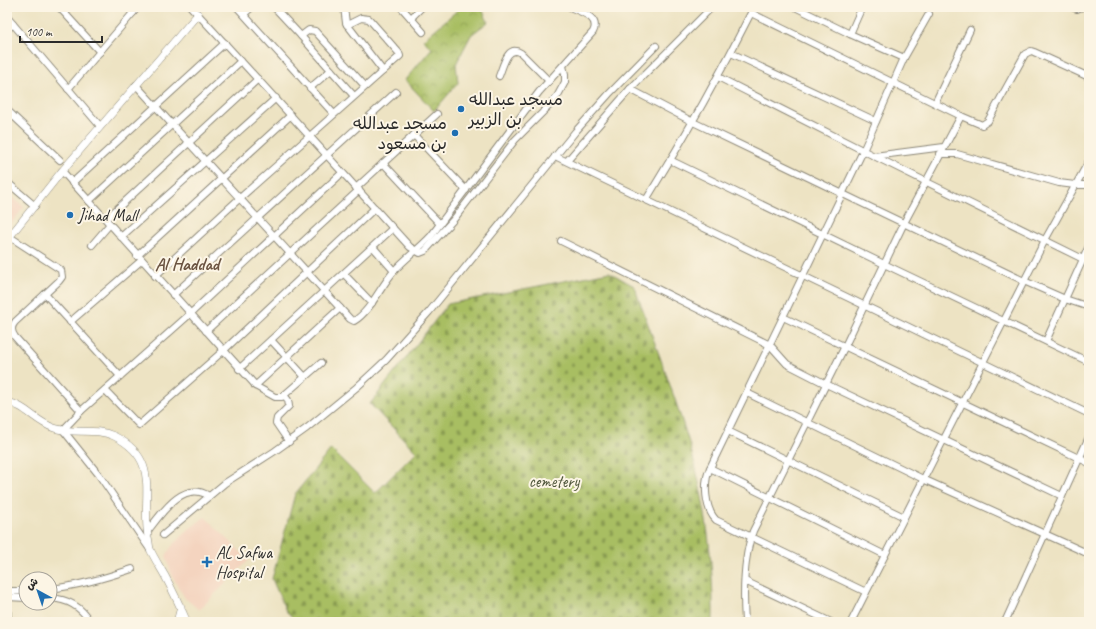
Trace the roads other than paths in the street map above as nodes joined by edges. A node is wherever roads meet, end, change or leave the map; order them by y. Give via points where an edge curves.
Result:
1 (59, 7) edge
2 (128, 7) edge
3 (138, 7) edge
4 (191, 7) edge
5 (237, 7) edge
6 (252, 7) edge
7 (274, 7) edge
8 (344, 7) edge
9 (401, 7) edge
10 (422, 7) edge
11 (570, 7) edge
12 (712, 7) edge
13 (754, 7) edge
14 (796, 7) edge
15 (862, 7) edge
16 (1072, 7) edge
17 (1082, 7) edge
18 (133, 13) junction
19 (750, 13) junction
20 (198, 14) junction
21 (244, 14) junction
22 (929, 14) dead end
23 (7, 17) edge
24 (411, 18) junction
25 (13, 24) junction
26 (347, 25) junction
27 (7, 30) edge
28 (970, 30) dead end
29 (423, 32) dead end
30 (850, 34) junction
31 (301, 36) junction
32 (225, 43) junction
33 (656, 46) dead end
34 (100, 52) junction
35 (731, 53) junction
36 (904, 58) junction
37 (241, 61) junction
38 (563, 66) junction
39 (331, 70) junction
40 (383, 71) junction
41 (500, 76) dead end
42 (718, 77) junction
43 (1089, 77) edge
44 (258, 80) junction
45 (549, 81) junction
46 (893, 83) junction
47 (136, 85) junction
48 (365, 86) junction
49 (310, 88) junction
50 (68, 89) junction
51 (630, 89) junction
52 (396, 92) dead end
53 (609, 94) junction
54 (354, 96) junction
55 (276, 98) junction
56 (620, 100) junction
57 (934, 103) junction
58 (157, 107) junction
59 (7, 110) edge
60 (334, 114) junction
61 (438, 114) dead end
62 (291, 115) junction
63 (961, 116) junction
64 (693, 122) junction
65 (876, 122) junction
66 (172, 124) junction
67 (100, 126) junction
68 (414, 135) junction
69 (309, 136) junction
70 (189, 143) junction
71 (944, 147) junction
72 (864, 151) junction
73 (940, 154) junction
74 (326, 155) junction
75 (555, 156) junction
76 (874, 156) junction
77 (60, 160) dead end
78 (670, 160) junction
79 (205, 161) junction
80 (567, 161) junction
81 (1089, 161) edge
82 (384, 163) junction
83 (62, 171) junction
84 (342, 173) junction
85 (222, 179) junction
86 (925, 181) junction
87 (7, 182) edge
88 (72, 184) junction
89 (1075, 185) junction
90 (1089, 185) edge
91 (357, 189) junction
92 (466, 190) junction
93 (843, 194) junction
94 (240, 198) junction
95 (646, 200) junction
96 (89, 201) junction
97 (35, 206) junction
98 (375, 208) junction
99 (257, 218) junction
100 (108, 222) junction
101 (904, 223) junction
102 (440, 224) junction
103 (393, 228) junction
104 (823, 234) junction
105 (274, 236) junction
106 (121, 237) junction
107 (8, 238) edge
108 (1045, 240) junction
109 (561, 241) dead end
110 (92, 245) dead end
111 (1089, 246) edge
112 (373, 247) junction
113 (416, 252) junction
114 (290, 253) junction
115 (139, 258) junction
116 (1086, 261) edge
117 (884, 264) junction
118 (394, 271) junction
119 (307, 272) junction
120 (344, 274) junction
121 (155, 276) junction
122 (803, 276) junction
123 (1024, 281) junction
124 (324, 291) junction
125 (45, 294) junction
126 (173, 295) junction
127 (1065, 299) junction
128 (372, 303) junction
129 (864, 306) junction
130 (1089, 307) edge
131 (340, 308) junction
132 (190, 314) junction
133 (783, 316) junction
134 (1004, 321) junction
135 (70, 322) junction
136 (206, 330) junction
137 (271, 340) junction
138 (1046, 341) junction
139 (770, 345) junction
140 (845, 346) junction
141 (223, 351) junction
142 (287, 357) junction
143 (1089, 362) edge
144 (321, 363) dead end
145 (983, 363) junction
146 (239, 369) junction
147 (120, 376) junction
148 (305, 377) junction
149 (826, 384) junction
150 (255, 386) junction
151 (105, 390) junction
152 (747, 393) junction
153 (284, 395) junction
154 (7, 402) edge
155 (962, 403) junction
156 (81, 411) junction
157 (1089, 414) edge
158 (807, 422) junction
159 (63, 430) junction
160 (728, 431) junction
161 (1089, 437) edge
162 (943, 440) junction
163 (288, 442) junction
164 (1080, 459) junction
165 (788, 460) junction
166 (1089, 463) edge
167 (710, 468) junction
168 (923, 479) junction
169 (209, 496) junction
170 (1062, 496) junction
171 (769, 498) junction
172 (904, 517) junction
173 (147, 532) junction
174 (1044, 534) junction
175 (163, 535) dead end
176 (751, 537) junction
177 (150, 548) junction
178 (1089, 554) edge
179 (885, 555) junction
180 (132, 569) dead end
181 (745, 581) junction
182 (58, 589) edge
183 (18, 592) edge
184 (866, 592) junction
185 (7, 593) edge
186 (18, 596) edge
187 (58, 598) edge
188 (181, 607) junction
189 (8, 622) edge
190 (90, 622) edge
191 (176, 622) edge
192 (187, 622) edge
193 (745, 622) edge
194 (831, 622) edge
195 (851, 622) edge
196 (1005, 622) edge

1 - 34 street
2 - 18 street
3 - 18 street
4 - 20 street
5 - 21 street
6 - 21 street
7 - 31 street
8 - 26 street
9 - 24 street
10 - 24 street
11 - 38 street via 591,17 595,27 594,32
12 - 51 street
13 - 19 street
14 - 30 street
15 - 30 street
16 - 17 street
18 - 34 street
19 - 35 street
19 - 46 street
20 - 32 street
20 - 47 street
21 - 49 street
22 - 36 street
23 - 25 street
24 - 29 street
25 - 27 street
25 - 50 street
26 - 40 street
26 - 40 street via 361,18 369,19 399,53 399,57
28 - 57 street
30 - 36 street
31 - 39 street
31 - 48 street via 309,30 315,31
32 - 37 street
32 - 58 street
33 - 53 street
34 - 50 street
35 - 42 street
35 - 65 street
36 - 46 street
37 - 44 street
37 - 66 street
38 - 45 street
38 - 113 street via 565,82 554,100 515,140 454,219 425,251
39 - 49 street
39 - 54 street
40 - 48 street
41 - 45 street via 508,54 517,50
42 - 64 street
42 - 72 street
43 - 63 street via 1034,52 1027,52 986,123 980,125
44 - 55 street
44 - 70 street
45 - 92 street
46 - 57 street
46 - 65 street
47 - 58 street
47 - 67 street
48 - 54 street
49 - 60 street
50 - 67 street
51 - 56 street
51 - 64 street
52 - 74 street
53 - 56 street
53 - 75 street
54 - 60 street
55 - 62 street
55 - 79 street
56 - 80 street
57 - 63 street
58 - 66 street
58 - 88 street
59 - 77 street
60 - 69 street
61 - 68 street
62 - 69 street
62 - 85 street
63 - 71 street
64 - 78 street
64 - 93 street
65 - 72 street
66 - 70 street
66 - 96 street
67 - 83 street
68 - 82 street
68 - 92 street
69 - 74 street
69 - 94 street
70 - 79 street
70 - 100 street
71 - 73 street
71 - 76 street
72 - 76 street
72 - 93 street
73 - 86 street
73 - 89 street via 957,154 1045,180
74 - 84 street
74 - 99 street
75 - 80 street
75 - 163 street via 400,346 357,387
76 - 86 street
78 - 95 street
78 - 104 street
79 - 85 street
79 - 106 street
80 - 95 street
81 - 89 street
82 - 91 street
82 - 102 street
83 - 88 street
83 - 97 street
84 - 91 street
84 - 105 street
85 - 94 street
85 - 115 street
86 - 101 street
86 - 108 street
87 - 97 street
88 - 96 street
89 - 90 street
89 - 108 street
91 - 98 street
91 - 114 street
92 - 102 street
93 - 101 street
93 - 104 street
94 - 99 street
94 - 121 street
95 - 122 street
96 - 100 street
97 - 107 street
98 - 103 street
98 - 119 street
99 - 105 street
99 - 126 street
100 - 106 street
100 - 110 street
101 - 117 street
101 - 123 street
102 - 113 street
103 - 112 street
103 - 113 street
104 - 117 street
104 - 122 street
105 - 114 street
105 - 132 street
106 - 115 street
107 - 125 street via 61,270 62,277
108 - 116 street
108 - 123 street
109 - 139 street
111 - 116 street
112 - 118 street
112 - 120 street
113 - 118 street
114 - 119 street
114 - 136 street
115 - 121 street
115 - 135 street
116 - 127 street
117 - 129 street
117 - 134 street
118 - 128 street
119 - 124 street
119 - 141 street
120 - 124 street
120 - 128 street
121 - 126 street
122 - 129 street
122 - 133 street
123 - 127 street
123 - 134 street
124 - 131 street
124 - 137 street
125 - 135 street
125 - 156 street via 12,325 13,334
126 - 132 street
127 - 130 street
127 - 138 street
128 - 131 street via 354,321
129 - 140 street
129 - 145 street
131 - 142 street
132 - 136 street
132 - 147 street
133 - 139 street
133 - 140 street
134 - 138 street
134 - 145 street
135 - 147 street
136 - 141 street
137 - 142 street
137 - 146 street
138 - 143 street
139 - 149 street via 787,364
139 - 152 street
140 - 149 street
140 - 155 street
141 - 146 street
141 - 151 street via 138,425
142 - 148 street
142 - 150 street
144 - 148 street
145 - 155 street
145 - 157 street
146 - 150 street
147 - 151 street
148 - 153 street
149 - 158 street
149 - 162 street
150 - 153 street via 275,397
151 - 156 street
152 - 158 street
152 - 160 street
153 - 163 street via 289,406 277,418 276,423
154 - 159 street via 20,406 47,426
155 - 162 street
155 - 164 street
156 - 159 street
158 - 165 street
158 - 168 street
159 - 173 street via 107,433 137,453 147,476
159 - 177 street via 99,475
160 - 165 street
160 - 167 street
161 - 164 street
162 - 168 street
162 - 170 street
163 - 169 street
164 - 166 street
164 - 170 street
165 - 171 street
165 - 172 street
167 - 171 street
167 - 176 street via 705,485 709,509 719,522
168 - 172 street
168 - 174 street
169 - 173 street via 196,491 179,497 169,504
169 - 175 street
170 - 174 street
171 - 176 street
171 - 179 street
172 - 179 street
173 - 177 street
174 - 178 street
174 - 196 street
176 - 181 street
176 - 184 street
177 - 188 street
179 - 184 street
180 - 182 street
181 - 193 street
181 - 194 street
183 - 185 street
184 - 195 street
185 - 186 street
185 - 189 street
187 - 190 street via 74,605
188 - 191 street
188 - 192 street

